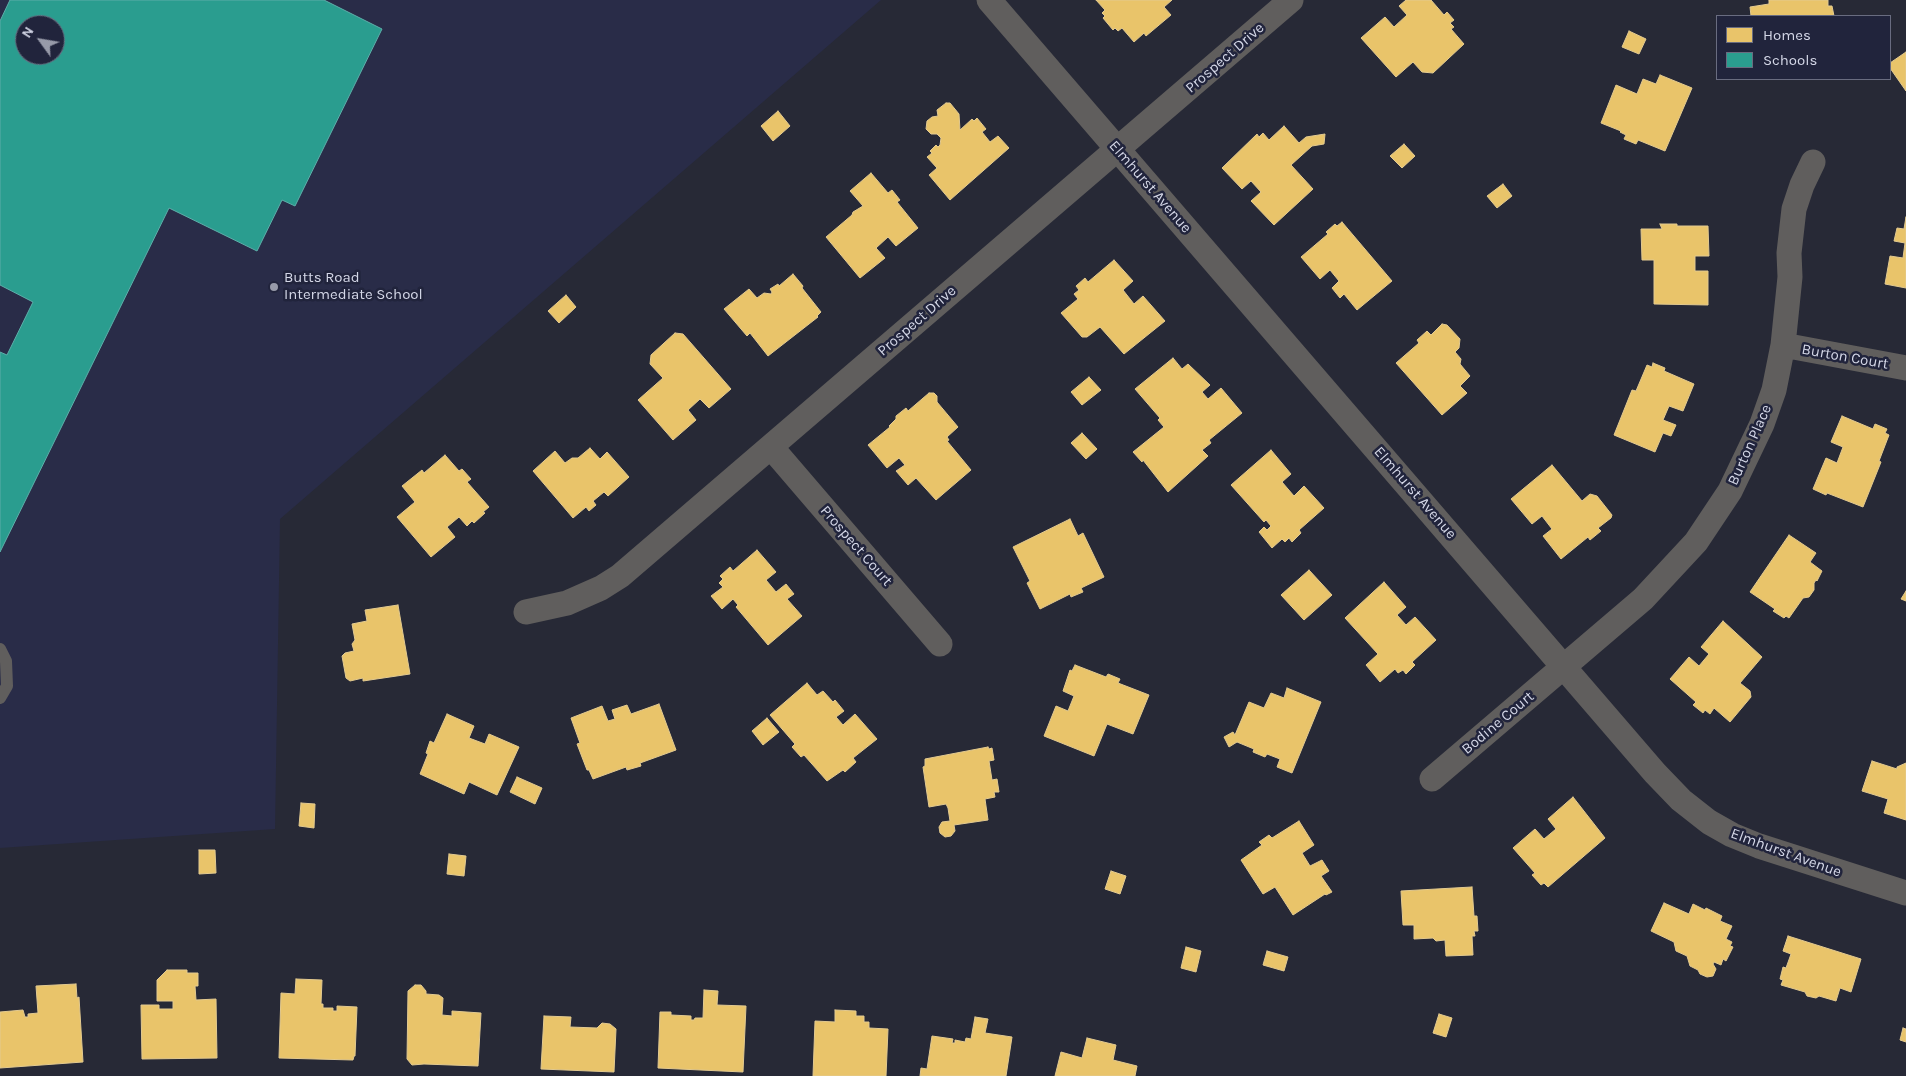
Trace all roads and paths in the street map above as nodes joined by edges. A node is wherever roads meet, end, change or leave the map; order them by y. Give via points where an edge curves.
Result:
1 (989, 0) edge
2 (1292, 0) edge
3 (1118, 150) junction
4 (1813, 162) dead end
5 (1784, 346) junction
6 (1906, 368) edge
7 (771, 448) junction
8 (526, 612) dead end
9 (940, 644) dead end
10 (0, 649) edge
11 (1564, 667) junction
12 (0, 698) edge
13 (1432, 779) dead end
14 (1906, 893) edge

1 - 3 street, Elmhurst Avenue
2 - 3 street, Prospect Drive
3 - 7 street, Prospect Drive
3 - 11 street, Elmhurst Avenue
4 - 5 street, Burton Place via 1794,209
5 - 6 street, Burton Court
5 - 11 street, Burton Place via 1762,424 1730,492 1696,542 1643,599
7 - 8 street, Prospect Drive via 620,576 567,603
7 - 9 street, Prospect Court
10 - 12 lane via 6,661 6,686
11 - 13 street, Bodine Court
11 - 14 street, Elmhurst Avenue via 1655,773 1681,800 1710,822 1759,846

